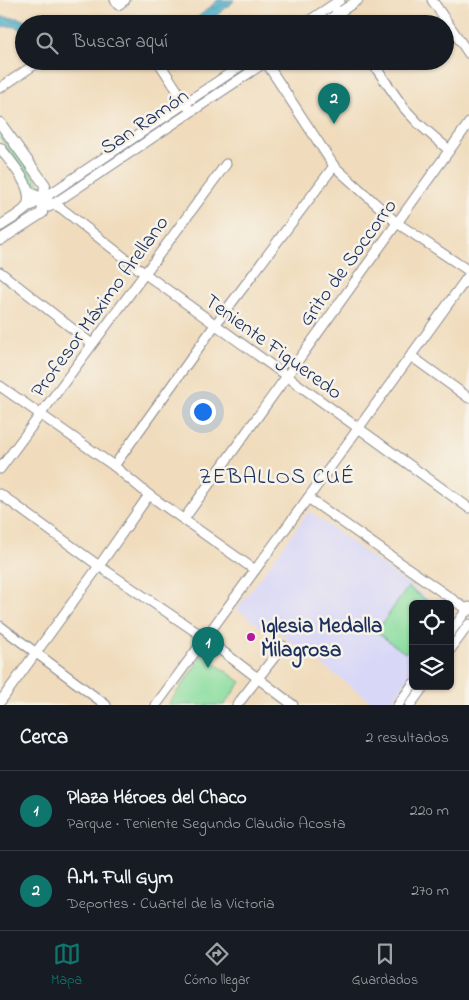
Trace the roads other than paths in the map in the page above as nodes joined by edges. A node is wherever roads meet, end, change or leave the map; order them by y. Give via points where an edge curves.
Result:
1 (358, 0) edge
2 (432, 0) edge
3 (334, 2) edge
4 (338, 13) junction
5 (316, 15) edge
6 (335, 15) edge
7 (442, 15) edge
8 (454, 32) edge
9 (469, 54) edge
10 (27, 70) edge
11 (164, 70) edge
12 (235, 70) edge
13 (253, 70) edge
14 (272, 70) edge
15 (377, 70) edge
16 (0, 88) edge
17 (186, 103) junction
18 (191, 112) junction
19 (0, 123) edge
20 (469, 123) edge
21 (0, 148) edge
22 (449, 150) junction
23 (226, 164) dead end
24 (334, 166) junction
25 (28, 191) junction
26 (52, 198) junction
27 (25, 209) junction
28 (397, 223) junction
29 (0, 226) edge
30 (0, 240) edge
31 (0, 272) edge
32 (469, 273) edge
33 (144, 274) junction
34 (214, 325) junction
35 (92, 344) junction
36 (411, 356) junction
37 (287, 376) junction
38 (0, 386) edge
39 (469, 398) edge
40 (40, 415) junction
41 (358, 428) junction
42 (114, 466) junction
43 (0, 469) edge
44 (0, 494) edge
45 (149, 495) junction
46 (308, 498) junction
47 (469, 508) edge
48 (184, 518) junction
49 (100, 566) junction
50 (255, 570) junction
51 (468, 609) edge
52 (469, 624) edge
53 (0, 626) edge
54 (454, 628) edge
55 (205, 638) junction
56 (454, 645) edge
57 (283, 646) dead end
58 (36, 652) junction
59 (256, 679) junction
60 (409, 690) edge
61 (421, 690) edge
62 (0, 702) edge
63 (106, 705) edge
64 (156, 705) edge
65 (238, 705) edge
66 (292, 705) edge
67 (398, 705) edge
68 (410, 705) edge

1 - 4 street
2 - 7 street
3 - 4 street
3 - 5 street
4 - 6 street
8 - 9 street
10 - 16 street
11 - 17 street
12 - 17 street, San Ramón
13 - 18 street, San Ramón
14 - 24 street
15 - 22 street via 418,124
17 - 18 street
17 - 26 street, San Ramón
18 - 26 street, San Ramón
19 - 26 street
20 - 22 street, Grito de Soccorro
21 - 25 street via 22,177
22 - 28 street, Grito de Soccorro
23 - 33 street, Profesor Máximo Arellano
24 - 28 street
24 - 34 street
25 - 26 street, Teniente Figueredo
25 - 27 street via 30,201
26 - 27 street, San Ramón
26 - 30 street via 42,213
26 - 33 street, Teniente Figueredo
27 - 29 street, San Ramón
28 - 32 street
28 - 37 street, Grito de Soccorro
31 - 35 street
32 - 36 street
33 - 34 street, Teniente Figueredo
33 - 35 street, Profesor Máximo Arellano
34 - 37 street, Teniente Figueredo
34 - 42 street
35 - 40 street, Profesor Máximo Arellano
36 - 39 street
36 - 41 street
37 - 41 street, Teniente Figueredo
37 - 48 street, Grito de Soccorro
38 - 40 street
40 - 42 street
40 - 43 street, Profesor Máximo Arellano
41 - 46 street
41 - 47 street, Teniente Figueredo
42 - 45 street
44 - 49 street
45 - 48 street
45 - 49 street
46 - 50 street
46 - 51 street
48 - 50 street
49 - 55 street
49 - 58 street
50 - 55 street
51 - 54 street
52 - 56 street
53 - 58 street
55 - 59 street
55 - 64 street
57 - 59 street
58 - 62 street
58 - 63 street
59 - 65 street
59 - 66 street
60 - 67 street
61 - 68 street

